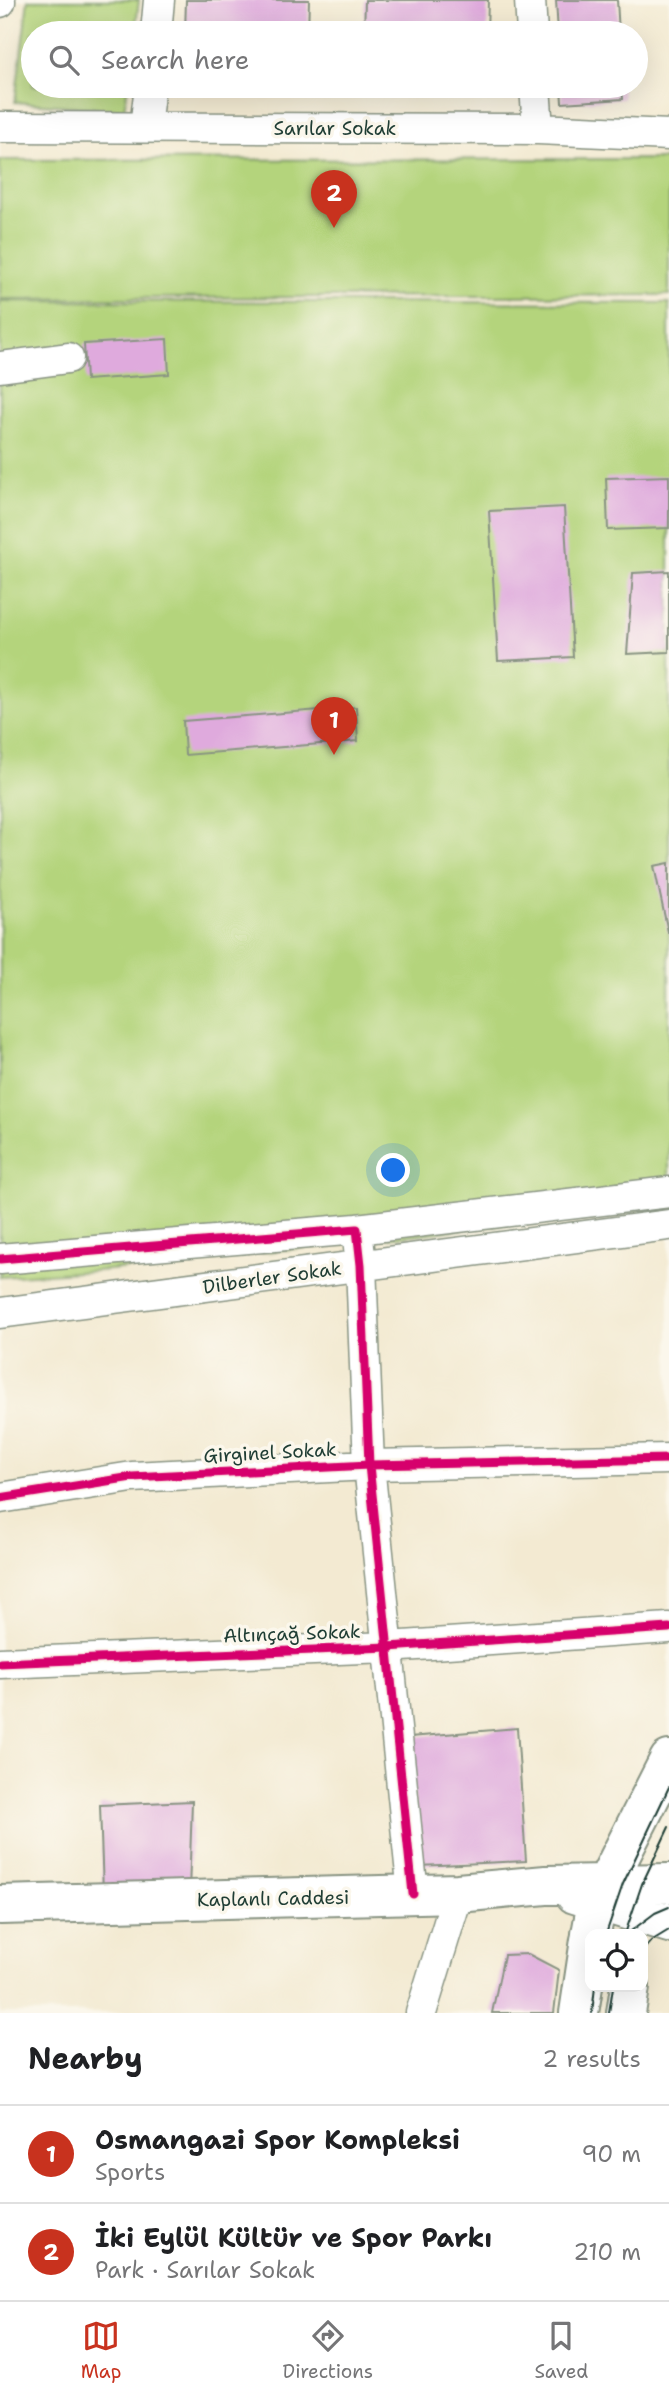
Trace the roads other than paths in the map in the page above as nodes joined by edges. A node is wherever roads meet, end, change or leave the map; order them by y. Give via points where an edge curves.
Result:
1 (159, 0) edge
2 (530, 0) edge
3 (157, 21) edge
4 (531, 21) edge
5 (149, 98) edge
6 (536, 98) edge
7 (0, 127) edge
8 (145, 127) junction
9 (538, 129) junction
10 (669, 135) edge
11 (68, 358) dead end
12 (0, 367) edge
13 (669, 1192) edge
14 (669, 1225) edge
15 (357, 1229) junction
16 (0, 1259) edge
17 (361, 1265) junction
18 (0, 1313) edge
19 (669, 1459) edge
20 (369, 1465) junction
21 (0, 1498) edge
22 (669, 1628) edge
23 (388, 1647) junction
24 (0, 1662) edge
25 (669, 1760) edge
26 (458, 1893) junction
27 (413, 1894) junction
28 (658, 1900) edge
29 (0, 1905) edge
30 (598, 1907) edge
31 (585, 1973) edge
32 (629, 1992) edge
33 (421, 2013) edge
34 (579, 2013) edge
35 (626, 2013) edge

1 - 3 street
2 - 4 street
5 - 8 street
6 - 9 street
7 - 8 street, Sarılar Sokak
8 - 9 street, Sarılar Sokak
9 - 10 street, Sarılar Sokak
11 - 12 street
13 - 15 street
14 - 17 street, Dilberler Sokak
15 - 16 street
15 - 17 street
17 - 18 street, Dilberler Sokak
17 - 20 street
19 - 20 street, Girginel Sokak
20 - 21 street, Girginel Sokak via 132,1477
20 - 23 street
22 - 23 street, Altınçağ Sokak
23 - 24 street, Altınçağ Sokak
23 - 27 street
25 - 30 main road
26 - 27 main road, Kaplanlı Caddesi
26 - 30 main road, Kaplanlı Caddesi via 547,1885
26 - 33 street
27 - 29 main road, Kaplanlı Caddesi
28 - 30 main road, Kaplanlı Caddesi
31 - 34 main road
32 - 35 main road

